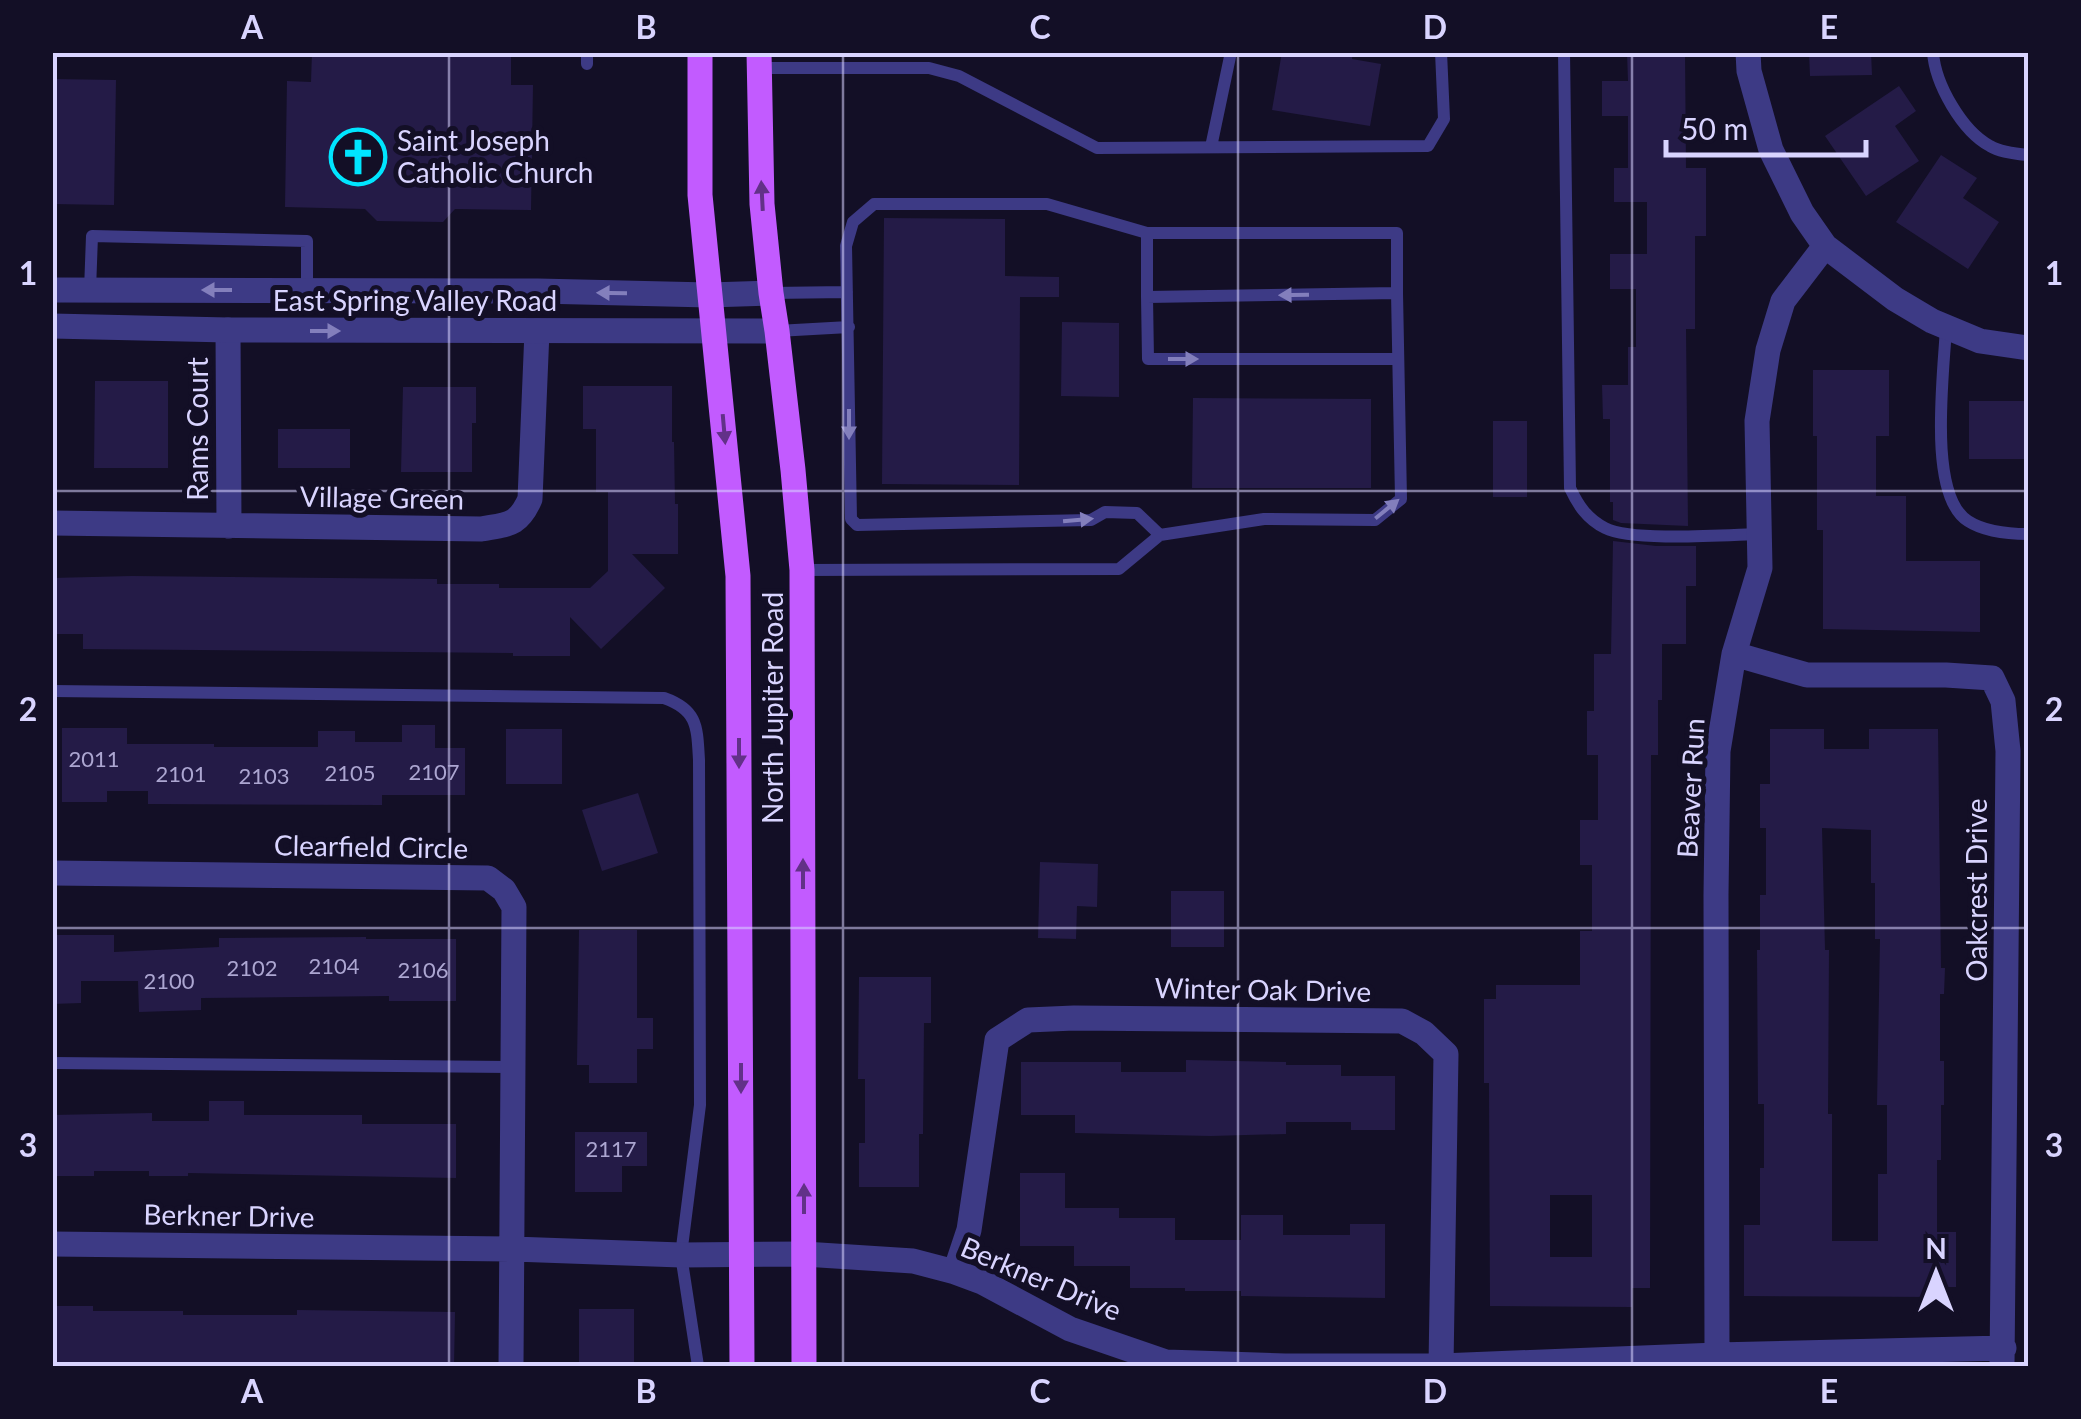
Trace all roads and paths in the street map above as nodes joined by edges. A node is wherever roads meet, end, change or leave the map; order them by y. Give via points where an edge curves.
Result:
1 (700, 52) edge
2 (1232, 52) edge
3 (1441, 52) edge
4 (1564, 52) edge
5 (1748, 52) edge
6 (1934, 52) edge
7 (759, 60) edge
8 (1211, 147) junction
9 (2028, 156) edge
10 (1147, 233) junction
11 (1825, 246) junction
12 (52, 290) edge
13 (90, 290) junction
14 (306, 290) junction
15 (847, 292) junction
16 (771, 294) junction
17 (1397, 294) junction
18 (709, 295) junction
19 (1147, 296) junction
20 (52, 326) edge
21 (848, 327) junction
22 (1946, 327) junction
23 (228, 330) junction
24 (537, 331) junction
25 (778, 331) junction
26 (714, 332) junction
27 (2028, 348) edge
28 (1398, 359) junction
29 (52, 523) edge
30 (229, 526) junction
31 (1760, 534) junction
32 (2028, 534) edge
33 (1160, 535) junction
34 (802, 570) junction
35 (1734, 654) junction
36 (52, 691) edge
37 (52, 873) edge
38 (52, 1063) edge
39 (513, 1067) junction
40 (52, 1244) edge
41 (512, 1249) junction
42 (804, 1254) junction
43 (682, 1255) junction
44 (742, 1255) junction
45 (955, 1272) junction
46 (1717, 1355) junction
47 (2003, 1357) edge
48 (512, 1366) edge
49 (698, 1366) edge
50 (742, 1366) edge
51 (804, 1366) edge
52 (1441, 1366) edge

1 - 18 main road, North Jupiter Road via 700,195
2 - 8 lane
3 - 8 lane via 1444,120 1428,146
4 - 31 lane via 1570,488 1580,508 1608,530
5 - 11 street via 1771,150
6 - 9 lane via 1941,84 1973,134 1992,147
7 - 8 lane via 929,68 959,76 1097,148
16 -> 7 main road, North Jupiter Road
10 - 15 lane via 1047,204 874,204 853,222
10 - 17 lane via 1397,233
10 - 19 lane
11 - 22 street via 1894,299
11 - 31 street, Beaver Run via 1783,302 1768,350 1757,420
12 - 13 street, East Spring Valley Road
14 -> 13 street, East Spring Valley Road
13 - 14 lane via 92,236 307,241
18 -> 14 street, East Spring Valley Road
15 - 16 lane
15 - 21 lane
16 - 18 street, East Spring Valley Road
16 - 25 main road, North Jupiter Road
17 -> 19 lane
17 - 28 lane
18 - 26 main road, North Jupiter Road
19 -> 28 lane via 1148,359
20 - 23 street, East Spring Valley Road
21 - 25 lane
21 -> 33 lane via 849,510 857,525 1091,520 1106,512 1137,513
22 - 27 street via 1980,342
22 - 32 lane via 1941,453 1954,507 1984,527
23 -> 24 street, East Spring Valley Road
23 - 30 street, Rams Court
24 - 26 street, East Spring Valley Road
24 - 30 street, Village Green via 530,499 523,515 481,529
25 - 26 street, East Spring Valley Road
25 - 34 main road, North Jupiter Road
26 -> 44 main road, North Jupiter Road via 738,576
33 -> 28 lane via 1264,519 1375,520 1400,499
29 - 30 street, Village Green
31 - 35 street, Beaver Run via 1760,568
33 - 34 lane via 1118,569
42 -> 34 main road, North Jupiter Road
35 - 46 street, Beaver Run via 1718,750
35 - 47 street, Oakcrest Drive via 1807,675 1992,678 2003,701
36 - 43 lane via 664,698 684,706 695,724 699,760 700,1087
37 - 39 street, Clearfield Circle via 488,878 514,907
38 - 39 lane
39 - 41 street, Clearfield Circle
40 - 41 street, Berkner Drive
41 - 43 street, Berkner Drive
41 - 48 street, Clearfield Circle
42 - 44 street, Berkner Drive
42 - 45 street, Berkner Drive via 912,1261
42 - 51 main road, North Jupiter Road
43 - 44 street, Berkner Drive
43 - 49 lane
44 - 50 main road, North Jupiter Road
45 - 52 street, Berkner Drive via 1070,1329 1166,1362
45 - 52 street, Winter Oak Drive via 969,1230 997,1040 1028,1020 1402,1022 1446,1054
46 - 47 street, Berkner Drive
46 - 52 street, Berkner Drive

